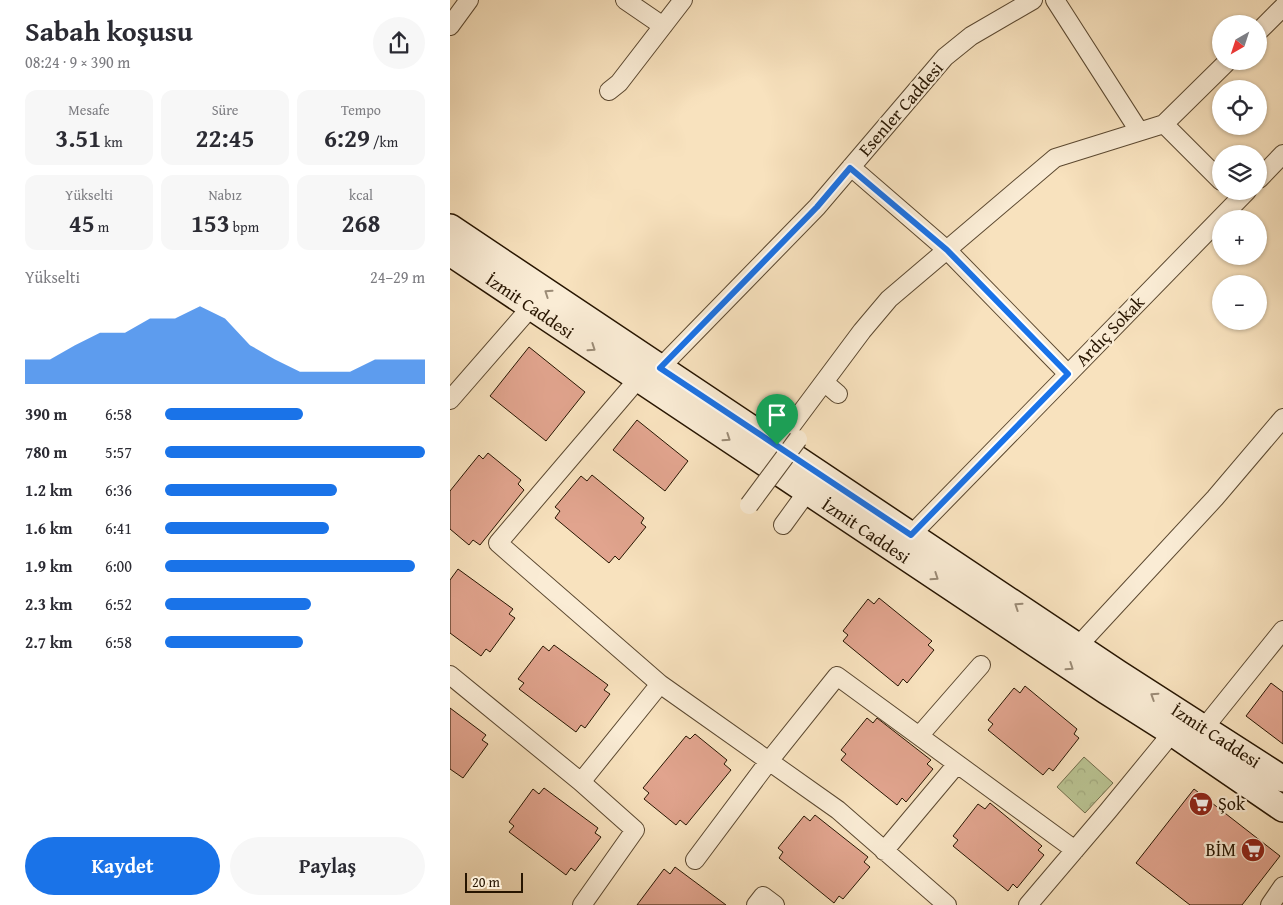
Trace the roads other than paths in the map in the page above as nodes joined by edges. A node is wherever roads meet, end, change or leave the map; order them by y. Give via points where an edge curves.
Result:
1 (469, 0) edge
2 (624, 0) edge
3 (683, 0) edge
4 (1034, 0) edge
5 (1055, 0) edge
6 (1283, 7) edge
7 (1268, 22) edge
8 (450, 26) edge
9 (663, 26) junction
10 (1219, 70) edge
11 (609, 91) dead end
12 (1164, 124) junction
13 (1139, 131) junction
14 (1283, 154) edge
15 (850, 168) junction
16 (1267, 171) edge
17 (1212, 173) edge
18 (1233, 200) edge
19 (450, 227) edge
20 (947, 250) junction
21 (450, 253) edge
22 (531, 307) junction
23 (660, 368) junction
24 (1068, 374) junction
25 (638, 379) junction
26 (824, 382) junction
27 (838, 394) dead end
28 (450, 400) edge
29 (1283, 418) edge
30 (787, 442) junction
31 (807, 492) junction
32 (749, 505) dead end
33 (783, 525) dead end
34 (911, 535) junction
35 (1283, 630) edge
36 (1078, 646) junction
37 (981, 664) dead end
38 (450, 675) edge
39 (660, 684) junction
40 (1204, 728) junction
41 (1172, 733) junction
42 (919, 736) junction
43 (769, 761) junction
44 (957, 764) junction
45 (1283, 779) edge
46 (581, 782) junction
47 (1283, 810) edge
48 (1075, 850) junction
49 (884, 851) junction
50 (695, 860) dead end
51 (1283, 886) edge
52 (582, 905) edge
53 (756, 905) edge
54 (775, 905) edge
55 (947, 905) edge
56 (1028, 905) edge
57 (1270, 905) edge

1 - 8 street
2 - 9 street
3 - 9 street
4 - 15 street, Esenler Caddesi via 971,36 945,57
5 - 13 street
6 - 7 street
9 - 11 street via 619,83
10 - 12 street
12 - 13 street
12 - 17 street
13 - 20 street via 1055,158
14 - 16 street
15 - 20 street
15 - 23 street, Esenler Caddesi via 817,207
18 - 24 street, Ardıç Sokak
23 -> 19 main road, İzmit Caddesi
20 - 24 street
20 - 26 street via 889,299
21 - 22 main road, İzmit Caddesi
22 -> 25 main road, İzmit Caddesi
22 - 28 street
23 - 30 main road, İzmit Caddesi
24 - 34 street, Ardıç Sokak
25 -> 31 main road, İzmit Caddesi
25 - 39 street via 498,543
26 - 27 street
26 - 30 street
29 - 36 street via 1215,498
30 - 32 street, bridge
30 - 34 main road, İzmit Caddesi
31 - 33 street
31 -> 41 main road, İzmit Caddesi
36 -> 34 main road, İzmit Caddesi
35 - 40 street
40 -> 36 main road, İzmit Caddesi
37 - 42 street
38 - 46 street
39 - 43 street
39 - 46 street
40 - 45 main road, İzmit Caddesi
41 - 47 main road, İzmit Caddesi
41 - 48 street
42 - 43 street via 837,676
42 - 44 street
43 - 49 street via 838,810
43 - 50 street
44 - 48 street
44 - 49 street
46 - 52 street via 635,830
48 - 56 street
49 - 55 street
51 - 57 street
53 - 54 street via 763,896

